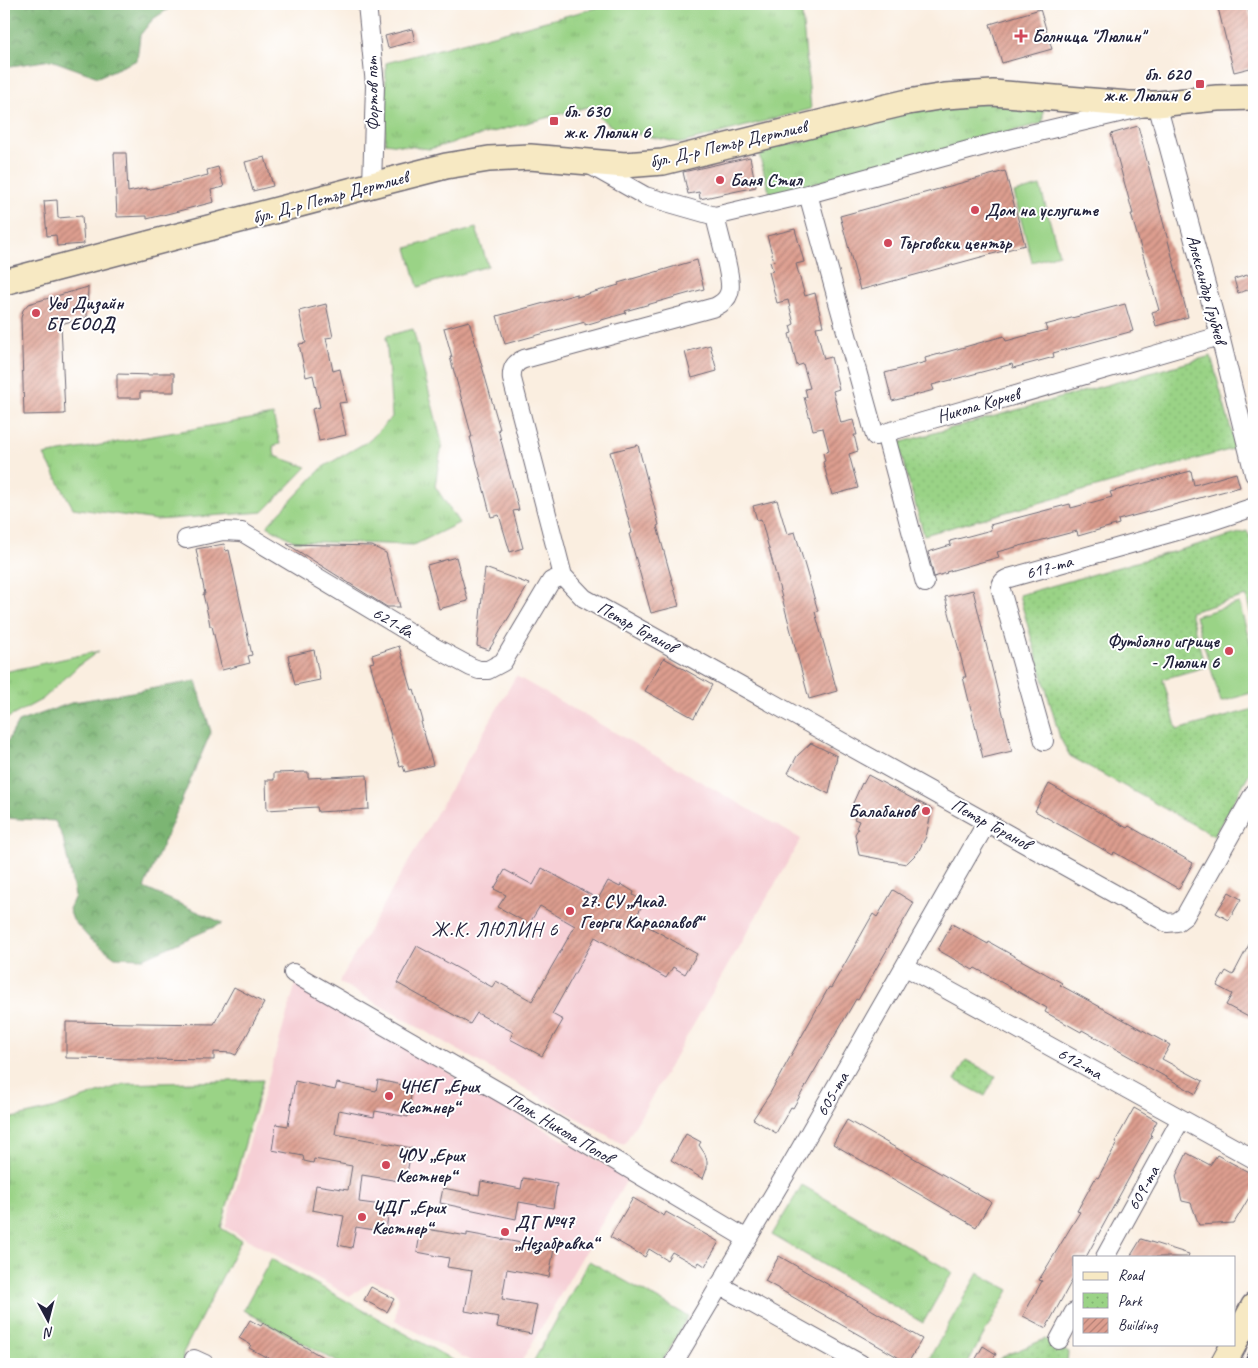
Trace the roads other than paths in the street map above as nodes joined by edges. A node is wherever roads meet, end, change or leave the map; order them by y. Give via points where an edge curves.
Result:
1 (367, 4) edge
2 (1254, 97) edge
3 (1157, 104) junction
4 (586, 163) junction
5 (372, 185) junction
6 (808, 194) junction
7 (715, 216) junction
8 (4, 282) edge
9 (1220, 336) junction
10 (875, 436) dead end
11 (1254, 474) edge
12 (1254, 506) edge
13 (186, 539) dead end
14 (563, 576) junction
15 (925, 583) dead end
16 (1044, 741) dead end
17 (1254, 793) edge
18 (987, 822) junction
19 (906, 967) junction
20 (293, 973) dead end
21 (1181, 1118) junction
22 (1254, 1159) edge
23 (747, 1239) junction
24 (1106, 1256) edge
25 (719, 1285) junction
26 (1254, 1306) edge
27 (1073, 1314) edge
28 (1059, 1340) dead end
29 (1236, 1340) edge
30 (1233, 1346) edge
31 (673, 1364) edge
32 (860, 1364) edge
33 (1223, 1364) edge

1 - 5 street, Фортов път via 375,85
2 - 3 main road, бул. Д-р Петър Дертлиев
3 - 4 main road, бул. Д-р Петър Дертлиев via 993,93 945,96 908,102 663,162 625,165
3 - 6 street via 1008,139
3 - 9 street, Александър Грубчев
4 - 5 main road, бул. Д-р Петър Дертлиев via 530,158 488,159
4 - 7 street via 645,196
5 - 8 main road, бул. Д-р Петър Дертлиев
6 - 7 street
6 - 10 street
7 - 14 street, Петър Горанов via 731,287 721,304 524,359 512,369
9 - 11 street, Александър Грубчев
9 - 15 street, Никола Корчев via 888,432 886,437
12 - 16 street, 617-та via 1003,581 1001,590
13 - 14 street, 621-ва via 223,531 242,532 432,646 479,670 488,670 503,662 551,581
14 - 18 street, Петър Горанов via 584,598
17 - 18 street, Петър Горанов via 1185,916 1177,922 1167,923
18 - 19 street, 605-та
19 - 21 street, 612-та
19 - 23 street, 605-та
20 - 23 street, Полк. Никола Попов
21 - 22 street, 612-та
21 - 24 street, 609-та
23 - 25 street, 605-та
25 - 31 street, 605-та
25 - 32 street
26 - 29 main road
27 - 28 street
30 - 33 main road

